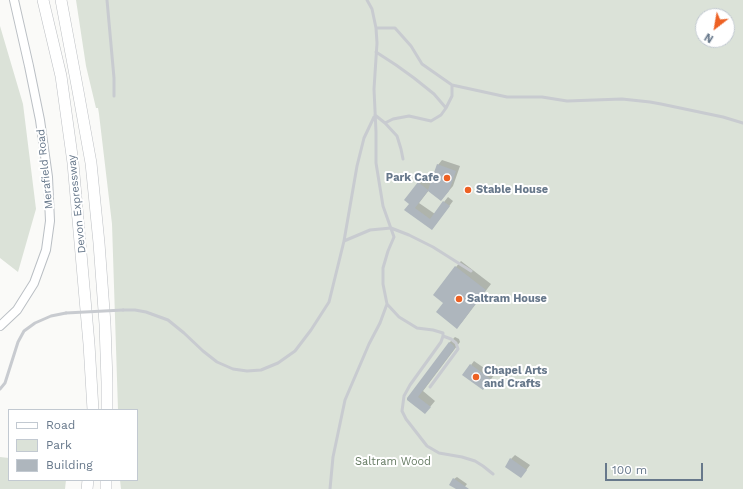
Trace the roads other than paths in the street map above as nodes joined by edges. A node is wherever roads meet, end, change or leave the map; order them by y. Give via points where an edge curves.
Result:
1 (14, 0) edge
2 (44, 0) edge
3 (60, 0) edge
4 (107, 0) edge
5 (367, 0) edge
6 (376, 28) junction
7 (376, 52) junction
8 (452, 85) junction
9 (114, 96) dead end
10 (446, 108) junction
11 (375, 115) junction
12 (385, 122) junction
13 (743, 123) edge
14 (403, 159) dead end
15 (391, 228) junction
16 (344, 241) junction
17 (472, 271) dead end
18 (387, 304) junction
19 (1, 324) edge
20 (443, 336) junction
21 (430, 387) dead end
22 (0, 389) edge
23 (92, 409) edge
24 (107, 409) edge
25 (493, 474) dead end
26 (330, 489) edge

1 - 19 street, Merafield Road via 40,120 48,177 50,221 46,250 34,284 17,310
2 - 23 highway, Devon Expressway via 61,76 74,163
3 - 24 highway, Devon Expressway via 91,171 105,324
4 - 9 lane
5 - 6 lane via 372,9
6 - 7 lane
6 - 8 lane via 395,28 422,64
7 - 10 lane via 434,94
7 - 11 lane
8 - 10 lane via 452,96
8 - 13 lane via 507,97 542,97 567,101 622,99 656,103
10 - 12 lane via 441,115 431,121 409,116
11 - 12 lane
11 - 15 lane via 379,185
11 - 16 lane via 364,138 357,166
12 - 14 lane via 397,136
15 - 16 lane via 370,230
15 - 17 lane via 433,247
15 - 18 lane via 394,237 383,268
16 - 22 lane, bridge via 328,302 295,351 278,363 261,370 233,369 217,362 168,320 146,312 123,310 66,313 51,316 24,331 5,383
18 - 20 lane via 399,317 417,328 443,333
18 - 26 lane via 345,400 333,456
20 - 21 lane via 456,343 458,349
20 - 25 lane via 404,396 402,412 427,446 439,453 475,461

